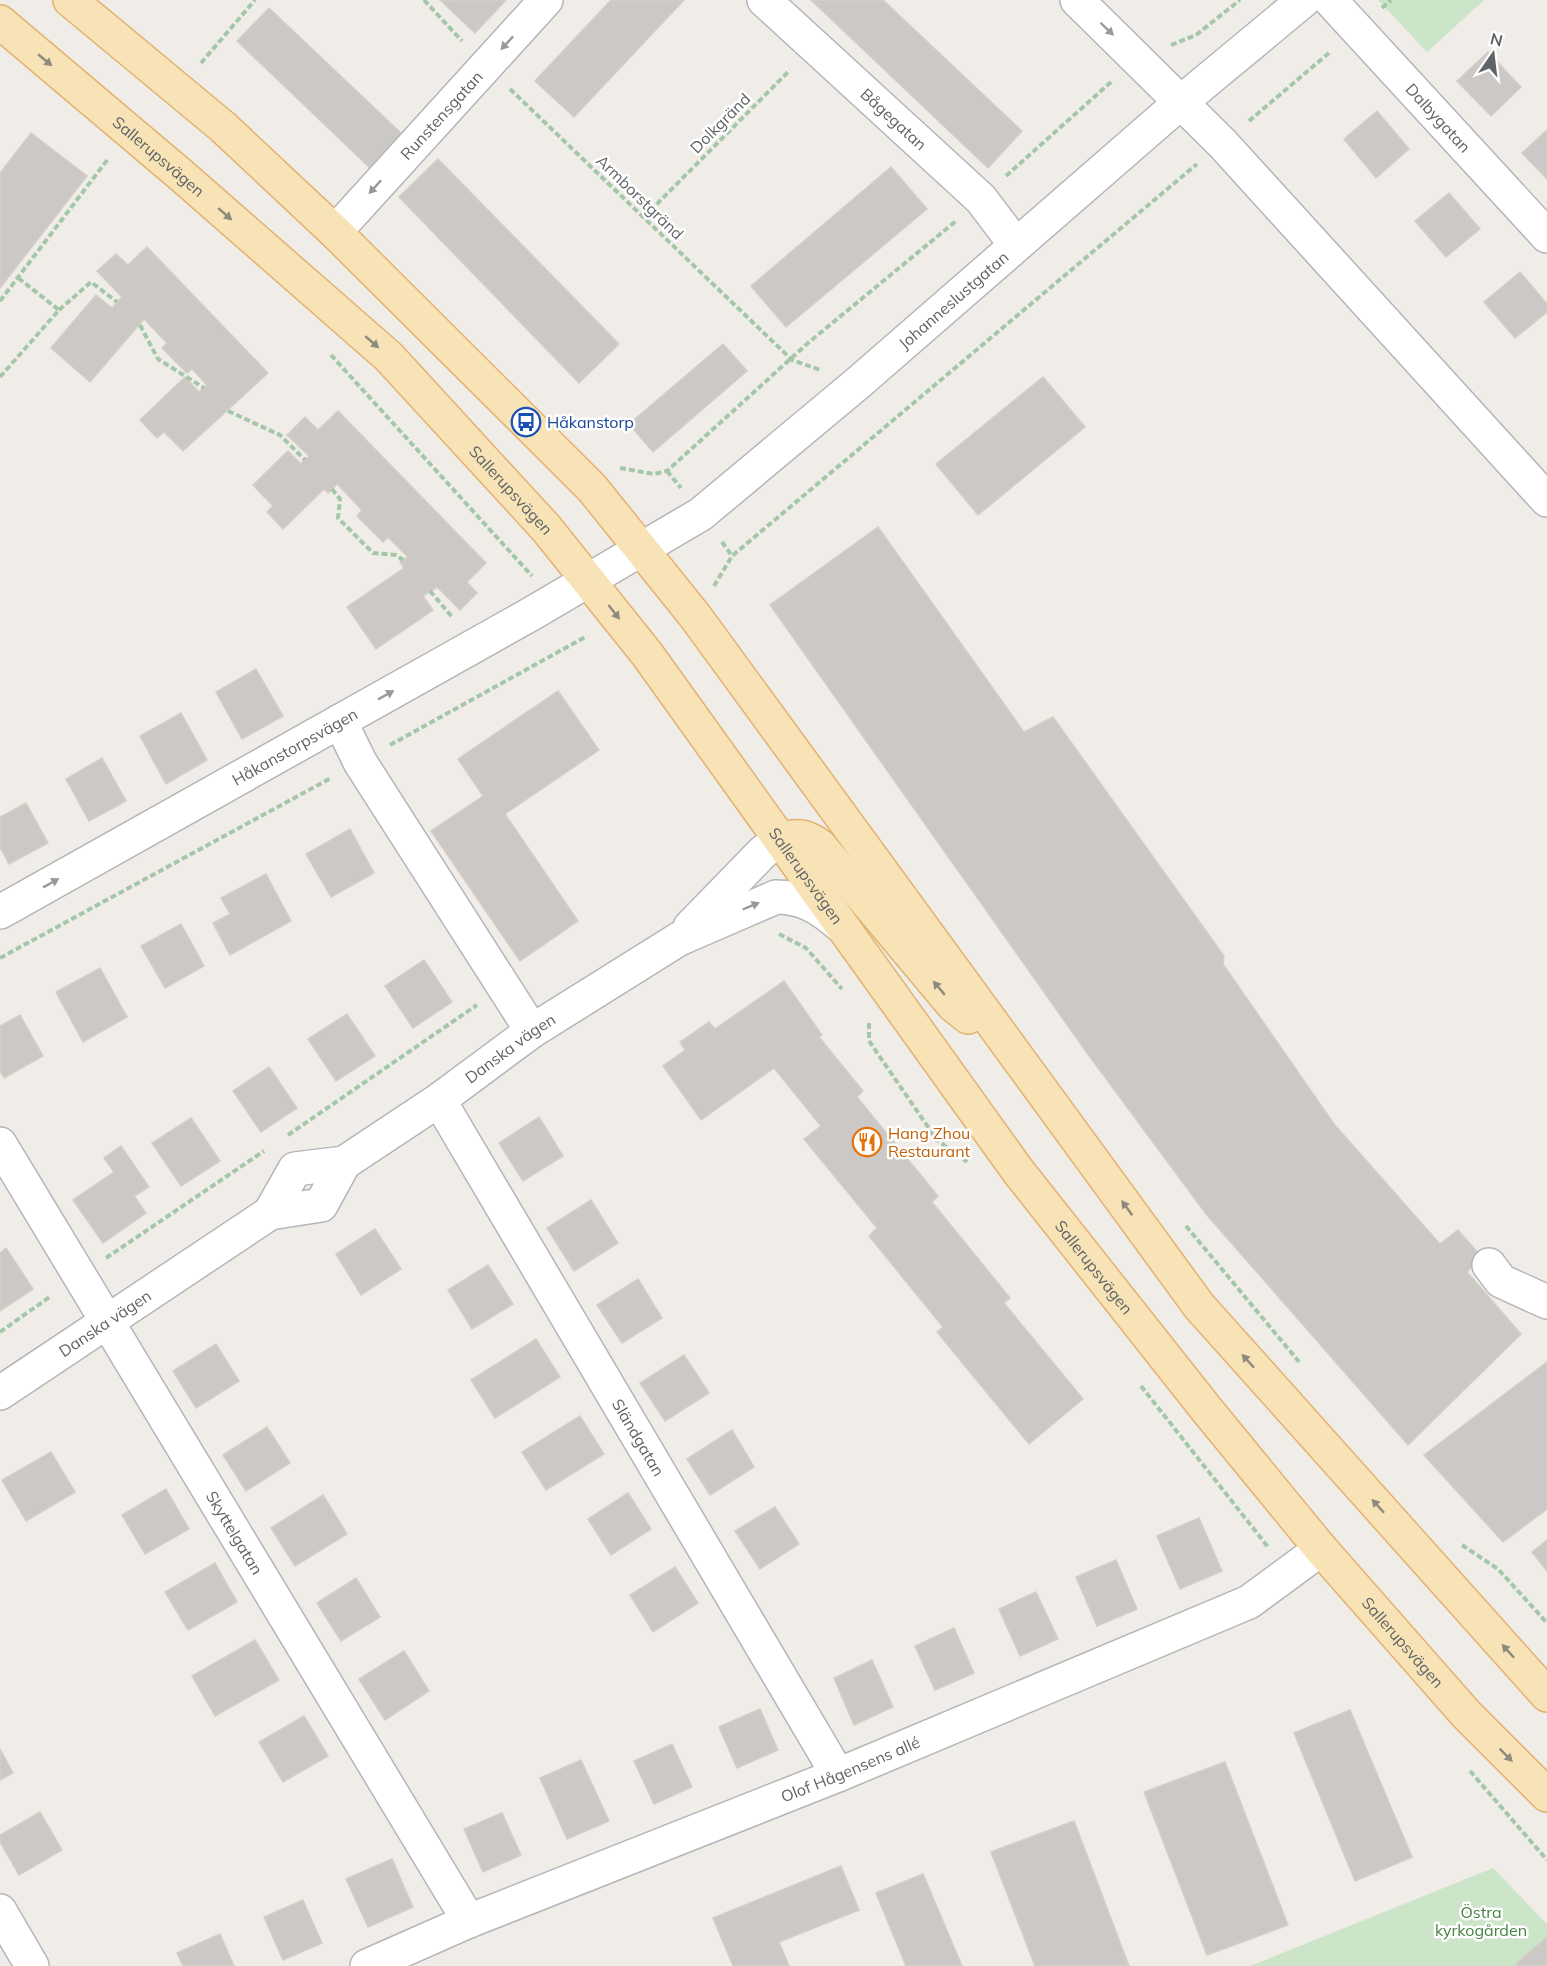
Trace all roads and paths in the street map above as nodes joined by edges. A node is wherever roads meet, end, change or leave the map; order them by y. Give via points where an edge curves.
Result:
1 (70, 0) edge
2 (255, 0) edge
3 (424, 0) edge
4 (546, 0) edge
5 (764, 0) edge
6 (1077, 0) edge
7 (1240, 0) edge
8 (1304, 0) edge
9 (1330, 0) edge
10 (1391, 0) edge
11 (0, 22) edge
12 (1357, 29) junction
13 (814, 46) junction
14 (1137, 58) junction
15 (201, 63) dead end
16 (486, 66) junction
17 (1181, 102) junction
18 (1222, 143) junction
19 (112, 153) dead end
20 (981, 200) junction
21 (644, 217) junction
22 (335, 232) junction
23 (1547, 236) edge
24 (1015, 244) junction
25 (17, 277) junction
26 (0, 302) edge
27 (117, 302) dead end
28 (59, 310) junction
29 (140, 325) dead end
30 (330, 354) dead end
31 (792, 360) junction
32 (0, 367) edge
33 (6, 372) junction
34 (0, 377) edge
35 (858, 383) junction
36 (204, 388) dead end
37 (228, 411) dead end
38 (306, 460) dead end
39 (592, 488) junction
40 (332, 489) dead end
41 (1547, 500) edge
42 (546, 528) junction
43 (641, 549) junction
44 (403, 560) dead end
45 (588, 580) junction
46 (713, 588) dead end
47 (587, 636) dead end
48 (340, 721) junction
49 (360, 762) junction
50 (780, 839) junction
51 (0, 912) edge
52 (845, 930) junction
53 (679, 939) junction
54 (0, 958) edge
55 (499, 979) junction
56 (532, 1031) junction
57 (1015, 1054) junction
58 (439, 1100) junction
59 (287, 1135) dead end
60 (0, 1144) edge
61 (267, 1148) dead end
62 (1180, 1218) dead end
63 (1489, 1265) dead end
64 (80, 1276) junction
65 (1547, 1302) edge
66 (107, 1320) junction
67 (0, 1332) edge
68 (1307, 1371) dead end
69 (0, 1393) edge
70 (1460, 1544) dead end
71 (1321, 1549) junction
72 (1547, 1623) edge
73 (1547, 1695) edge
74 (838, 1775) junction
75 (1547, 1795) edge
76 (0, 1911) edge
77 (469, 1921) junction
78 (32, 1966) edge
79 (367, 1966) edge

1 - 22 main road via 223,127
2 - 15 path
3 - 16 path, Armborstgränd
4 -> 16 street, Runstensgatan
5 - 13 street, Bågegatan
6 -> 14 street
7 - 14 path via 1196,35
8 - 17 street, Johanneslustgatan
9 - 12 street, Dalbygatan
10 - 12 path
11 -> 42 main road, Sallerupsvägen via 389,357
12 - 18 path
12 - 23 street, Dalbygatan
13 - 20 street, Bågegatan
13 - 21 path, Dolkgränd
14 - 17 street
14 - 20 path
16 - 21 path, Armborstgränd
16 -> 22 street, Runstensgatan
17 - 18 street
17 - 24 street, Johanneslustgatan
18 - 41 street
18 - 46 path via 732,556
19 - 25 path
20 - 24 street, Bågegatan
20 - 31 path
21 - 31 path, Armborstgränd
22 - 39 main road
24 - 35 street, Johanneslustgatan
25 - 26 path
25 - 28 path
27 - 28 path via 91,282
28 - 33 path
29 - 36 path via 158,359
30 - 42 path via 515,557
31 - 35 path, Armborstgränd
31 - 39 path via 668,471 654,474 626,467 613,469
32 - 33 path
33 - 34 path
35 - 43 street, Johanneslustgatan via 701,514
37 - 38 path via 280,435
39 - 43 main road
40 - 44 path via 340,499 338,518 373,553 396,555
42 - 45 main road, Sallerupsvägen
43 - 45 street, Johanneslustgatan
43 - 57 main road via 695,616
48 -> 45 street, Håkanstorpsvägen
45 -> 50 main road, Sallerupsvägen via 647,654
47 - 49 path
48 - 49 street
51 -> 48 street, Håkanstorpsvägen
49 - 54 path
49 - 55 street
50 - 52 main road, Sallerupsvägen
50 - 53 street, Danska vägen
57 -> 50 main road via 953,1005 820,846 808,837
53 -> 52 street, Danska vägen via 776,897 807,902 823,910
52 - 71 main road, Sallerupsvägen via 1018,1172
53 - 56 street, Danska vägen
55 - 56 street
55 - 59 path
56 - 58 street, Danska vägen
73 -> 57 main road via 1199,1306
58 - 66 street, Danska vägen via 344,1163 321,1205 270,1213
58 - 74 street, Sländgatan
60 - 64 street, Skyttelgatan
61 - 64 path
62 - 68 path
63 - 65 street via 1501,1281
64 - 66 street, Skyttelgatan
64 - 67 path
66 - 69 street, Danska vägen
66 - 77 street, Skyttelgatan
70 - 72 path via 1498,1569
71 - 74 street, Olof Hågensens allé via 1249,1602
71 -> 75 main road, Sallerupsvägen via 1466,1714
74 - 77 street, Olof Hågensens allé
76 - 78 street
77 - 79 street, Olof Hågensens allé

